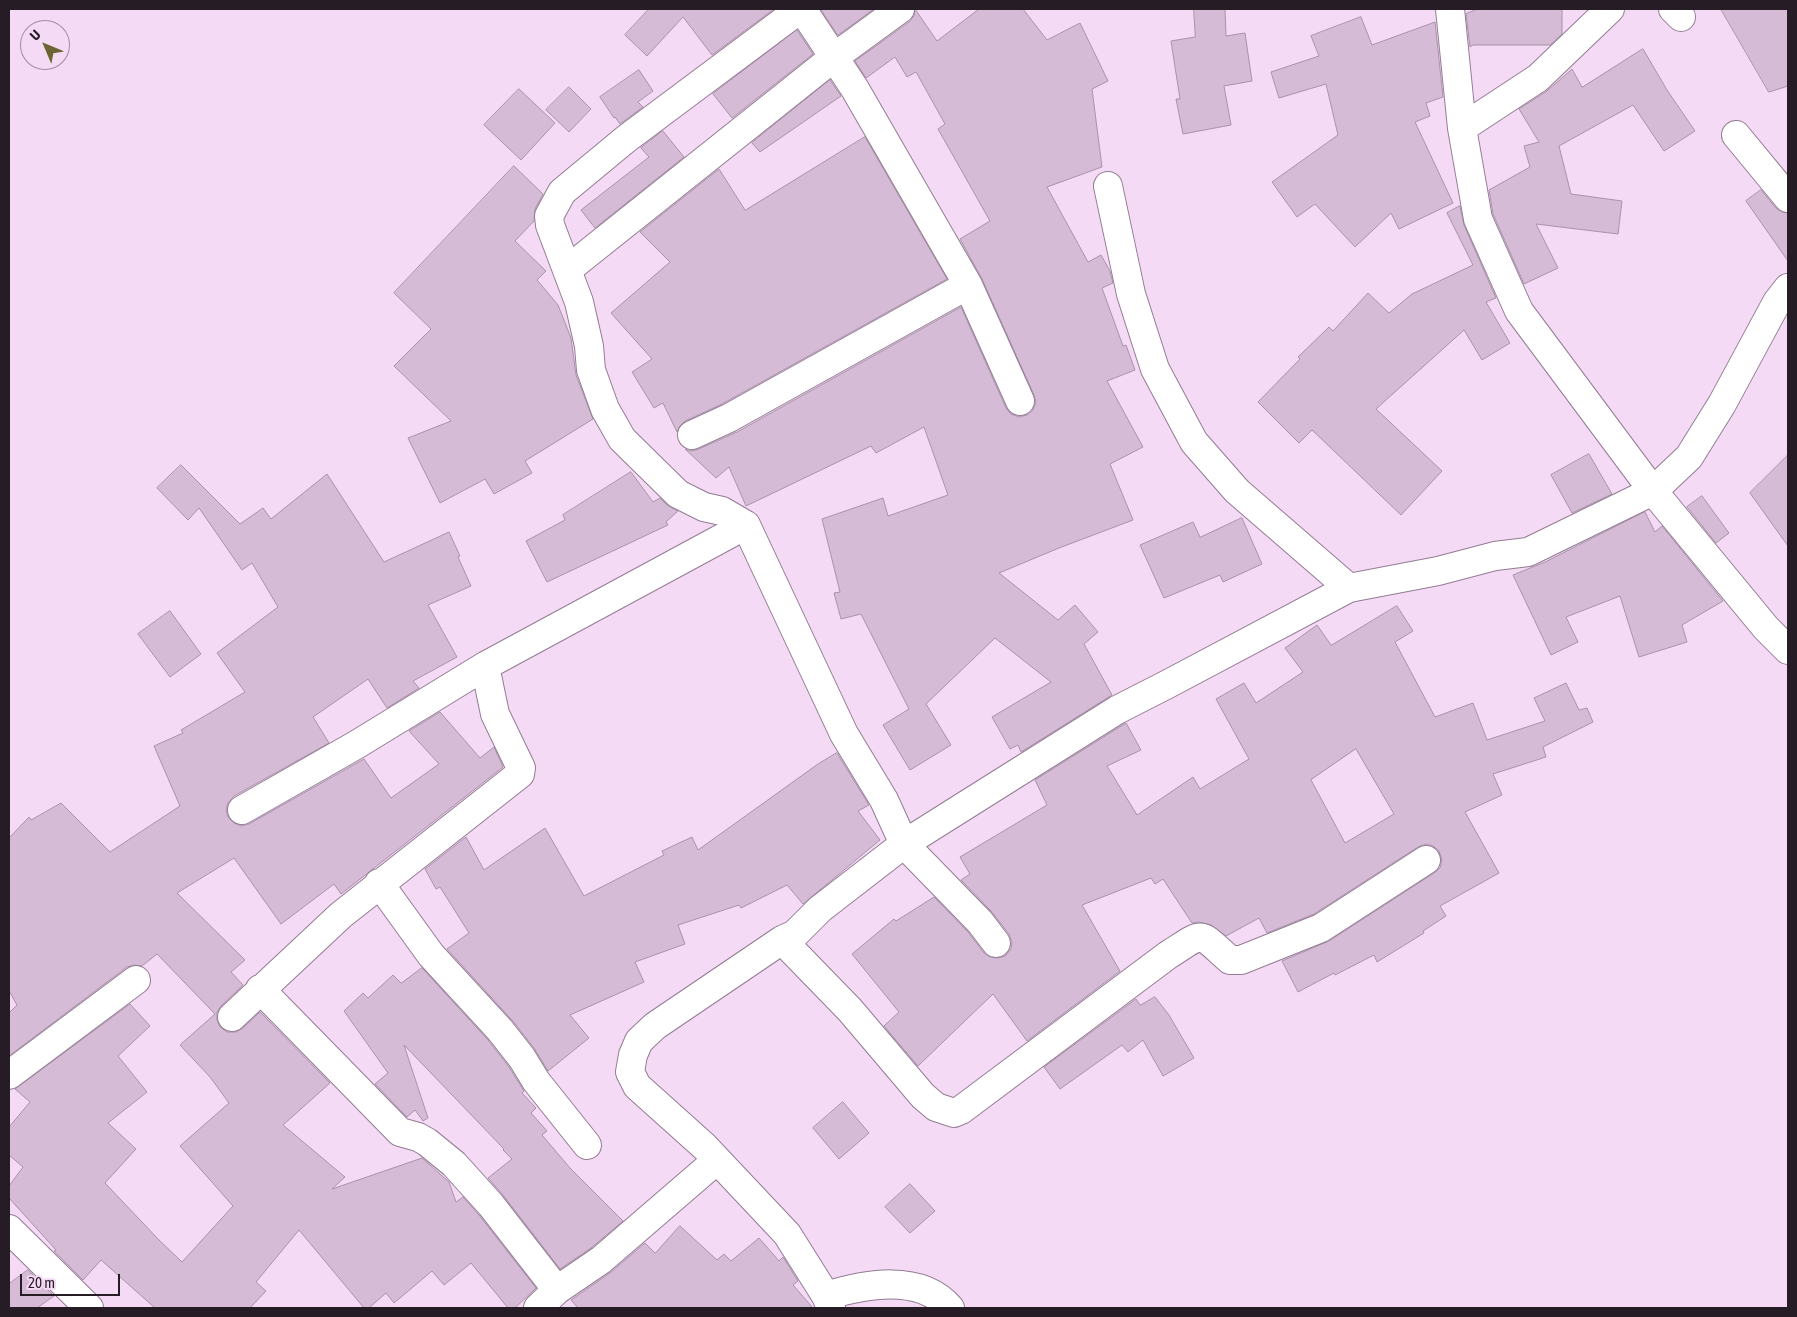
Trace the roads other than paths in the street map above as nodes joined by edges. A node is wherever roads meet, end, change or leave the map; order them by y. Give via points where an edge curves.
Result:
1 (801, 9) edge
2 (900, 9) edge
3 (1450, 9) edge
4 (1610, 9) edge
5 (833, 58) junction
6 (1462, 128) junction
7 (1736, 135) dead end
8 (1108, 186) dead end
9 (1788, 198) edge
10 (567, 270) junction
11 (968, 285) junction
12 (1788, 288) edge
13 (1020, 401) dead end
14 (692, 435) dead end
15 (1653, 491) junction
16 (746, 525) junction
17 (1349, 588) junction
18 (1788, 650) edge
19 (485, 666) junction
20 (242, 810) dead end
21 (904, 844) junction
22 (1426, 860) dead end
23 (379, 883) junction
24 (782, 940) junction
25 (996, 943) dead end
26 (136, 980) dead end
27 (260, 990) junction
28 (232, 1017) dead end
29 (9, 1075) edge
30 (587, 1145) dead end
31 (717, 1160) junction
32 (9, 1229) edge
33 (548, 1299) edge
34 (828, 1302) edge
35 (89, 1308) edge
36 (950, 1308) edge

1 - 5 street
1 - 10 street via 626,139 562,192 549,216
2 - 5 street
3 - 6 street
4 - 6 street via 1538,78
5 - 10 street
5 - 11 street via 855,90
6 - 15 street via 1478,219 1519,310
7 - 9 street
8 - 17 street via 1131,294 1155,369 1194,442 1236,491
10 - 16 street via 583,318 591,370 605,409 622,439 678,494 704,507 722,511
11 - 13 street
11 - 14 street via 729,418
12 - 15 street via 1689,457
15 - 17 street via 1528,552 1495,556
15 - 18 street via 1766,628
16 - 19 street
16 - 21 street via 844,734 884,800
17 - 21 street via 1117,710
19 - 20 street
19 - 23 street via 495,714 521,768 520,774
21 - 24 street via 820,909 795,934
21 - 25 street via 980,922
22 - 24 street via 1321,928 1241,960 1230,960 1205,937 1196,936 954,1113 936,1107 923,1096 850,1010
23 - 27 street
23 - 30 street via 431,955 500,1030
24 - 31 street via 655,1026 638,1041 633,1055 630,1072 637,1086
26 - 29 street
27 - 28 street
27 - 33 street via 400,1132 428,1142 454,1164 492,1205
31 - 33 street via 601,1260
31 - 34 street via 787,1234
32 - 35 street
34 - 36 street via 848,1289 901,1284 934,1294

